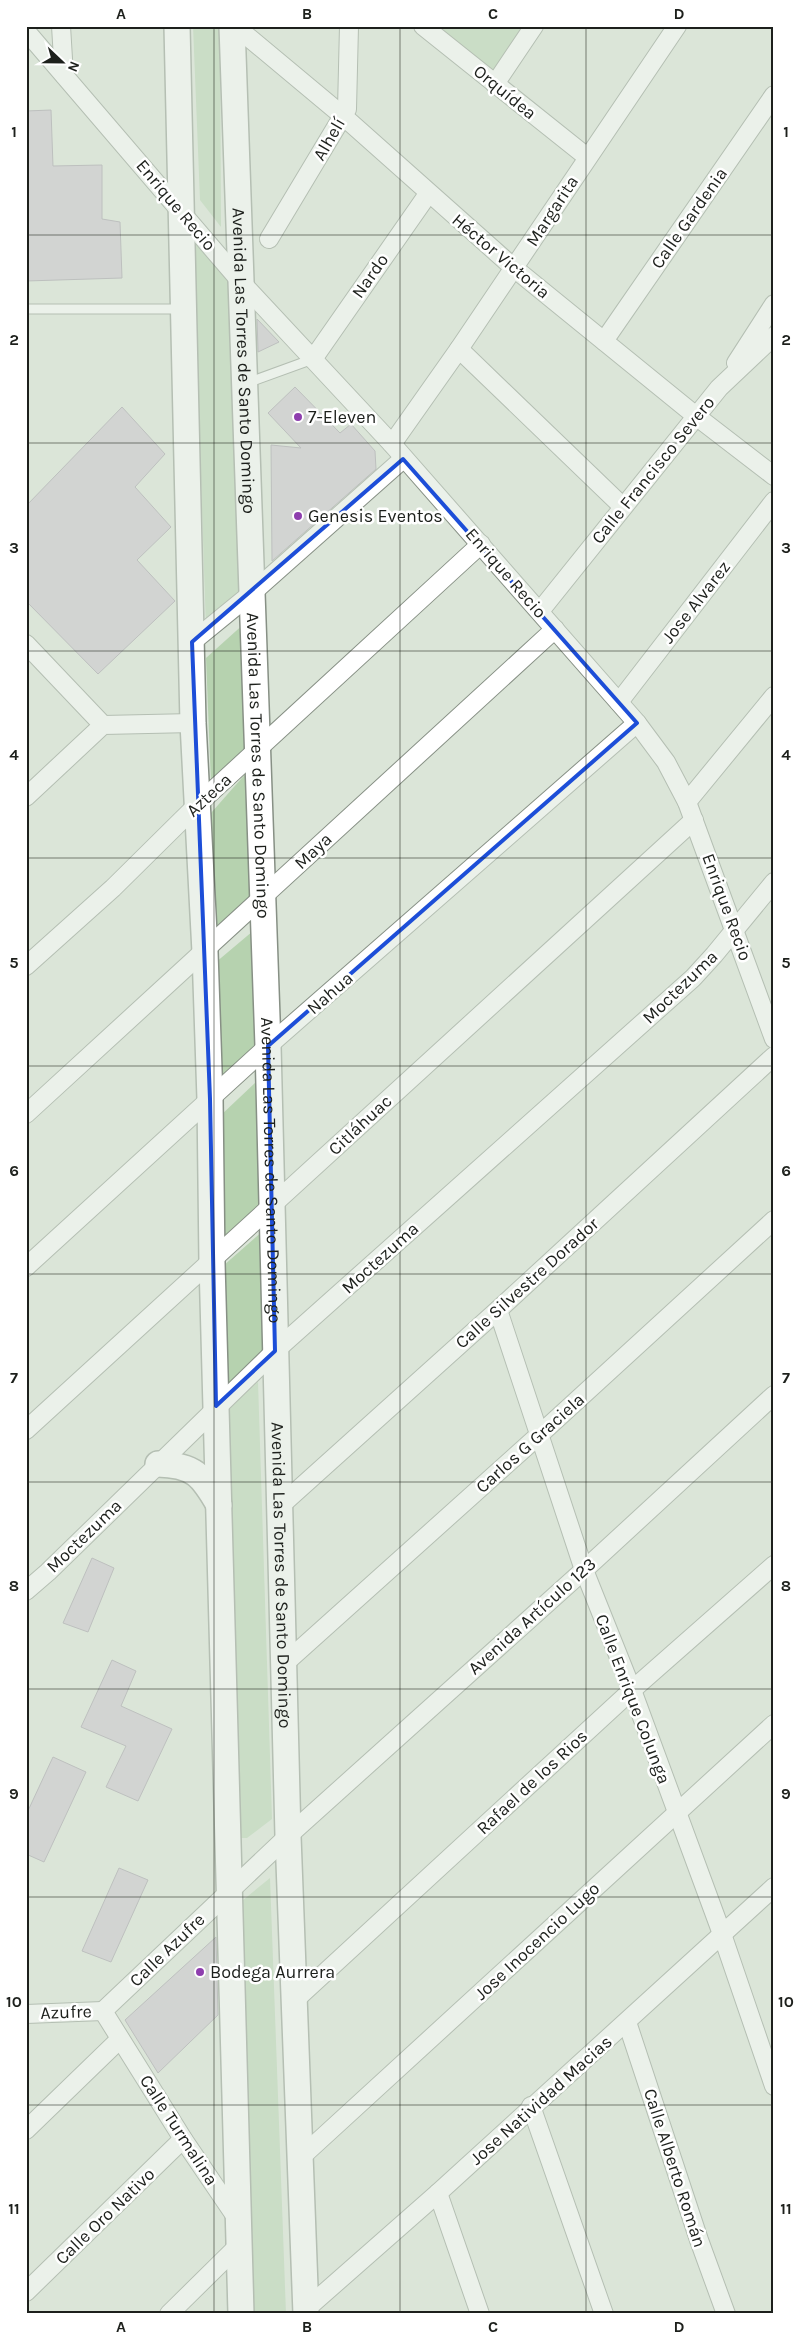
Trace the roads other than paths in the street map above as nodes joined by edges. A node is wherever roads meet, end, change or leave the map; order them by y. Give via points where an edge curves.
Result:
1 (61, 26) edge
2 (177, 26) edge
3 (233, 26) edge
4 (349, 26) edge
5 (423, 26) edge
6 (534, 26) edge
7 (677, 26) edge
8 (26, 31) edge
9 (64, 75) junction
10 (495, 84) junction
11 (774, 95) edge
12 (343, 116) junction
13 (587, 157) junction
14 (428, 194) junction
15 (182, 212) junction
16 (269, 239) dead end
17 (514, 268) junction
18 (241, 282) junction
19 (774, 304) edge
20 (26, 309) edge
21 (184, 309) junction
22 (774, 336) edge
23 (604, 341) junction
24 (459, 349) junction
25 (313, 359) junction
26 (244, 384) junction
27 (719, 388) junction
28 (696, 416) junction
29 (392, 444) junction
30 (404, 459) junction
31 (774, 476) edge
32 (774, 501) edge
33 (622, 506) junction
34 (481, 544) junction
35 (252, 593) junction
36 (540, 610) junction
37 (555, 629) junction
38 (192, 642) junction
39 (27, 645) edge
40 (774, 696) edge
41 (619, 702) junction
42 (637, 723) junction
43 (193, 724) junction
44 (103, 725) junction
45 (257, 750) junction
46 (26, 797) edge
47 (687, 802) junction
48 (197, 805) junction
49 (694, 820) junction
50 (774, 882) edge
51 (262, 898) junction
52 (735, 930) junction
53 (205, 952) junction
54 (26, 966) edge
55 (774, 1039) edge
56 (268, 1046) junction
57 (774, 1056) edge
58 (210, 1098) junction
59 (26, 1114) edge
60 (273, 1205) junction
61 (774, 1220) edge
62 (212, 1263) junction
63 (26, 1267) edge
64 (498, 1310) junction
65 (275, 1351) junction
66 (774, 1395) edge
67 (216, 1406) junction
68 (26, 1430) edge
69 (538, 1436) junction
70 (158, 1464) junction
71 (219, 1505) junction
72 (279, 1507) junction
73 (774, 1565) edge
74 (584, 1570) junction
75 (26, 1590) edge
76 (284, 1664) junction
77 (632, 1690) junction
78 (774, 1724) edge
79 (676, 1813) junction
80 (288, 1836) junction
81 (774, 1887) edge
82 (231, 1890) junction
83 (722, 1934) junction
84 (294, 2002) junction
85 (103, 2011) junction
86 (26, 2014) edge
87 (627, 2022) junction
88 (120, 2039) junction
89 (774, 2086) edge
90 (532, 2106) junction
91 (26, 2130) edge
92 (183, 2139) junction
93 (300, 2159) junction
94 (438, 2193) junction
95 (238, 2220) junction
96 (239, 2245) junction
97 (26, 2292) edge
98 (305, 2312) edge
99 (169, 2314) edge
100 (241, 2314) edge
101 (480, 2314) edge
102 (604, 2314) edge
103 (726, 2314) edge

1 - 9 street
2 - 15 street
3 - 12 street, Héctor Victoria
3 - 18 street, Avenida Las Torres de Santo Domingo
4 - 12 street, Alhelí via 348,100
5 - 10 street, Orquídea
6 - 10 street
7 - 13 street, Margarita
8 - 9 street, Enrique Recio
9 - 15 street, Enrique Recio
10 - 13 street, Orquídea
11 - 23 street, Calle Gardenia
12 - 14 street, Héctor Victoria
12 - 16 street, Alhelí
13 - 17 street, Margarita
14 - 17 street, Héctor Victoria
14 - 25 street, Nardo
15 - 18 street, Enrique Recio
15 - 21 street
17 - 23 street, Héctor Victoria
17 - 24 street, Margarita
18 - 25 street, Enrique Recio
18 - 26 street, Avenida Las Torres de Santo Domingo
19 - 27 street
20 - 21 lane
21 - 38 street
22 - 27 street, Calle Francisco Severo
23 - 28 street, Héctor Victoria
24 - 29 street, Margarita
24 - 33 street
25 - 26 lane
25 - 29 street, Enrique Recio
26 - 35 street, Avenida Las Torres de Santo Domingo
27 - 28 street, Calle Francisco Severo
28 - 31 street, Héctor Victoria
28 - 33 street, Calle Francisco Severo
29 - 30 street, Enrique Recio
30 - 34 street, Enrique Recio
30 - 35 street
32 - 41 street, Jose Alvarez
33 - 36 street, Calle Francisco Severo
34 - 36 street, Enrique Recio
34 - 45 street, Azteca
35 - 38 street
35 - 45 street, Avenida Las Torres de Santo Domingo
36 - 37 street, Enrique Recio
37 - 41 street, Enrique Recio
37 - 51 street, Maya
38 - 43 street
39 - 44 street
40 - 47 street
41 - 42 street, Enrique Recio
42 - 47 street, Enrique Recio via 666,762
42 - 56 street, Nahua
43 - 44 street
43 - 48 street
44 - 46 street
45 - 48 street, Azteca
45 - 51 street, Avenida Las Torres de Santo Domingo
47 - 49 street, Enrique Recio
48 - 53 street
48 - 54 street, Azteca via 114,888
49 - 52 street, Enrique Recio
49 - 60 street, Citláhuac
50 - 52 street, Moctezuma
51 - 53 street, Maya
51 - 56 street, Avenida Las Torres de Santo Domingo
52 - 55 street, Enrique Recio
52 - 65 street, Moctezuma via 667,1002
53 - 58 street
53 - 59 street, Maya
56 - 58 street, Nahua
56 - 60 street, Avenida Las Torres de Santo Domingo
57 - 64 street, Calle Silvestre Dorador
58 - 62 street
58 - 63 street, Nahua
60 - 62 street, Citláhuac
60 - 65 street, Avenida Las Torres de Santo Domingo
61 - 69 street, Carlos G Graciela
62 - 67 street
62 - 68 street, Citláhuac
64 - 69 street, Calle Enrique Colunga
64 - 72 street, Calle Silvestre Dorador
65 - 67 street, Moctezuma
65 - 72 street, Avenida Las Torres de Santo Domingo
66 - 74 street, Avenida Artículo 123
67 - 70 street, Moctezuma
67 - 71 street
69 - 74 street, Calle Enrique Colunga
69 - 76 street, Carlos G Graciela
70 - 71 street via 178,1464 196,1473 207,1483
70 - 75 street, Moctezuma
71 - 82 street
72 - 76 street, Avenida Las Torres de Santo Domingo
73 - 77 street, Rafael de los Rios
74 - 77 street, Calle Enrique Colunga
74 - 80 street, Avenida Artículo 123
76 - 80 street, Avenida Las Torres de Santo Domingo
77 - 79 street, Calle Enrique Colunga
77 - 84 street, Rafael de los Rios
78 - 79 street, Jose Inocencio Lugo
79 - 83 street, Calle Enrique Colunga
79 - 93 street, Jose Inocencio Lugo
80 - 82 street, Avenida Artículo 123
80 - 84 street, Avenida Las Torres de Santo Domingo
81 - 83 street, Jose Natividad Macias
82 - 85 street, Calle Azufre
82 - 95 street
83 - 87 street, Jose Natividad Macias
83 - 89 street, Calle Enrique Colunga
84 - 93 street, Avenida Las Torres de Santo Domingo
85 - 86 street, Azufre
85 - 88 street, Azufre
87 - 90 street, Jose Natividad Macias
87 - 103 street, Calle Alberto Román
88 - 91 street
88 - 92 street, Calle Turmalina
90 - 94 street, Jose Natividad Macias
90 - 102 street
92 - 95 street, Calle Turmalina
92 - 97 street, Calle Oro Nativo
93 - 98 street, Avenida Las Torres de Santo Domingo
94 - 98 street, Jose Natividad Macias
94 - 101 street
95 - 96 street
96 - 99 street
96 - 100 street

